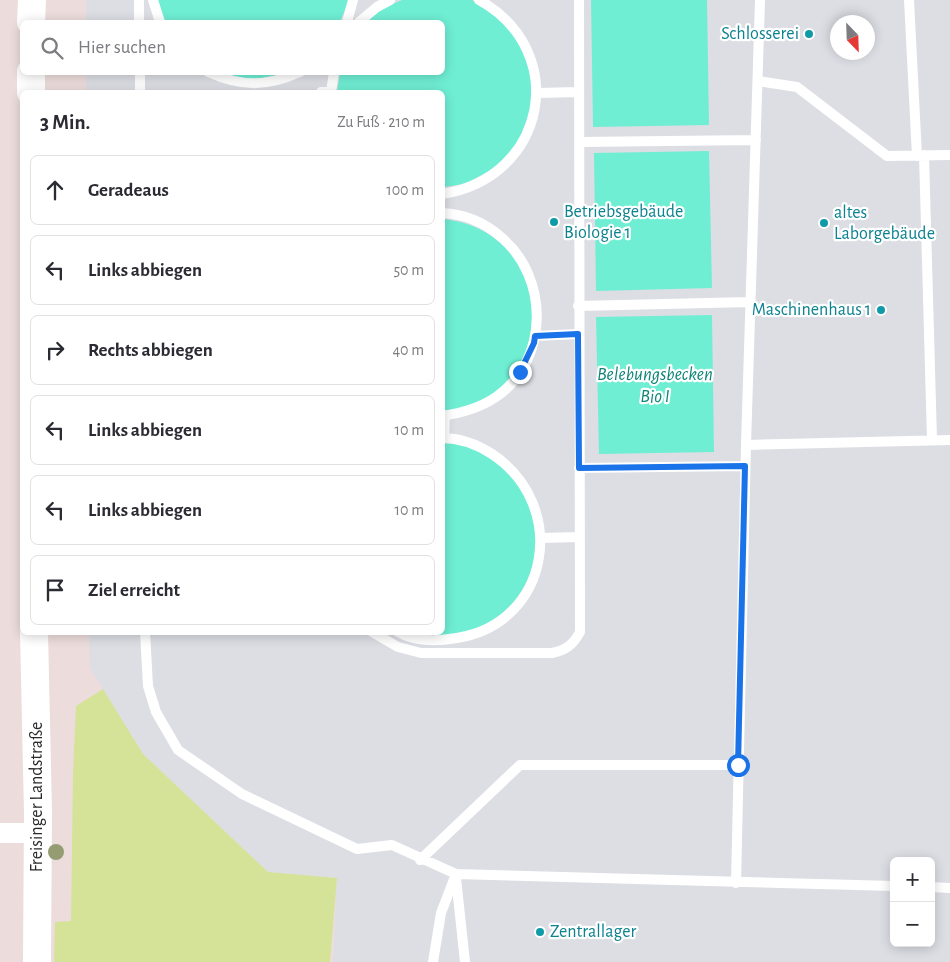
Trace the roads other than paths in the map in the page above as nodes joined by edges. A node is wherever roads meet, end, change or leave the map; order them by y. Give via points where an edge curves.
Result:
1 (32, 0) edge
2 (139, 0) edge
3 (153, 0) edge
4 (352, 0) edge
5 (390, 0) edge
6 (478, 0) edge
7 (580, 0) edge
8 (760, 0) edge
9 (909, 0) edge
10 (31, 20) edge
11 (139, 20) edge
12 (159, 20) edge
13 (347, 20) edge
14 (361, 20) edge
15 (31, 75) edge
16 (140, 75) edge
17 (215, 75) edge
18 (292, 75) edge
19 (334, 75) edge
20 (758, 81) junction
21 (250, 88) edge
22 (31, 90) edge
23 (140, 90) edge
24 (331, 90) edge
25 (579, 92) junction
26 (536, 93) junction
27 (756, 140) junction
28 (579, 142) junction
29 (950, 155) edge
30 (920, 156) junction
31 (445, 193) edge
32 (445, 214) edge
33 (750, 302) junction
34 (578, 306) junction
35 (578, 334) junction
36 (535, 336) junction
37 (445, 415) edge
38 (445, 438) edge
39 (932, 440) junction
40 (950, 440) edge
41 (746, 445) junction
42 (745, 466) junction
43 (579, 468) junction
44 (579, 537) junction
45 (542, 538) junction
46 (34, 635) edge
47 (145, 635) edge
48 (377, 635) edge
49 (410, 635) edge
50 (473, 636) junction
51 (473, 653) junction
52 (738, 765) junction
53 (38, 833) junction
54 (0, 834) edge
55 (420, 860) junction
56 (456, 874) junction
57 (736, 883) junction
58 (890, 886) edge
59 (935, 887) edge
60 (950, 888) edge
61 (37, 962) edge
62 (432, 962) edge
63 (465, 962) edge

1 - 10 main road
2 - 11 lane
3 - 12 lane
4 - 13 lane
5 - 14 lane
6 - 26 lane via 495,9 513,26 527,47 535,71
7 - 25 lane
8 - 20 lane
9 - 30 lane
15 - 22 main road
16 - 23 lane
17 - 21 lane
18 - 21 lane
19 - 24 lane
20 - 27 lane
20 - 30 lane via 797,87 887,156
25 - 26 lane
25 - 28 lane
26 - 31 lane via 533,121 513,157 488,180
27 - 28 lane
27 - 33 lane
28 - 34 lane
29 - 30 lane
30 - 39 lane
32 - 36 lane via 455,214 487,226 514,248 531,277 538,310
33 - 34 lane
33 - 41 lane
34 - 35 lane
35 - 36 lane
35 - 43 lane
36 - 37 lane via 520,372 497,396 467,412
38 - 45 lane via 480,446 509,465 530,493
39 - 40 lane
39 - 41 lane
41 - 42 lane
42 - 43 lane
42 - 52 lane
43 - 44 lane
44 - 45 lane
44 - 51 lane via 580,632 574,644 552,653
45 - 50 lane via 540,560 527,592 504,619
46 - 53 main road, Freisinger Landstraße
47 - 55 lane via 148,686 156,712 178,750 242,794 357,850 392,846
48 - 51 lane via 398,647 421,653
49 - 50 lane via 438,642
50 - 51 lane
52 - 55 lane via 520,765
52 - 57 lane
53 - 54 street
53 - 61 main road, Freisinger Landstraße
55 - 56 lane
56 - 57 lane
56 - 62 lane via 440,913
56 - 63 lane
57 - 58 lane
59 - 60 lane

